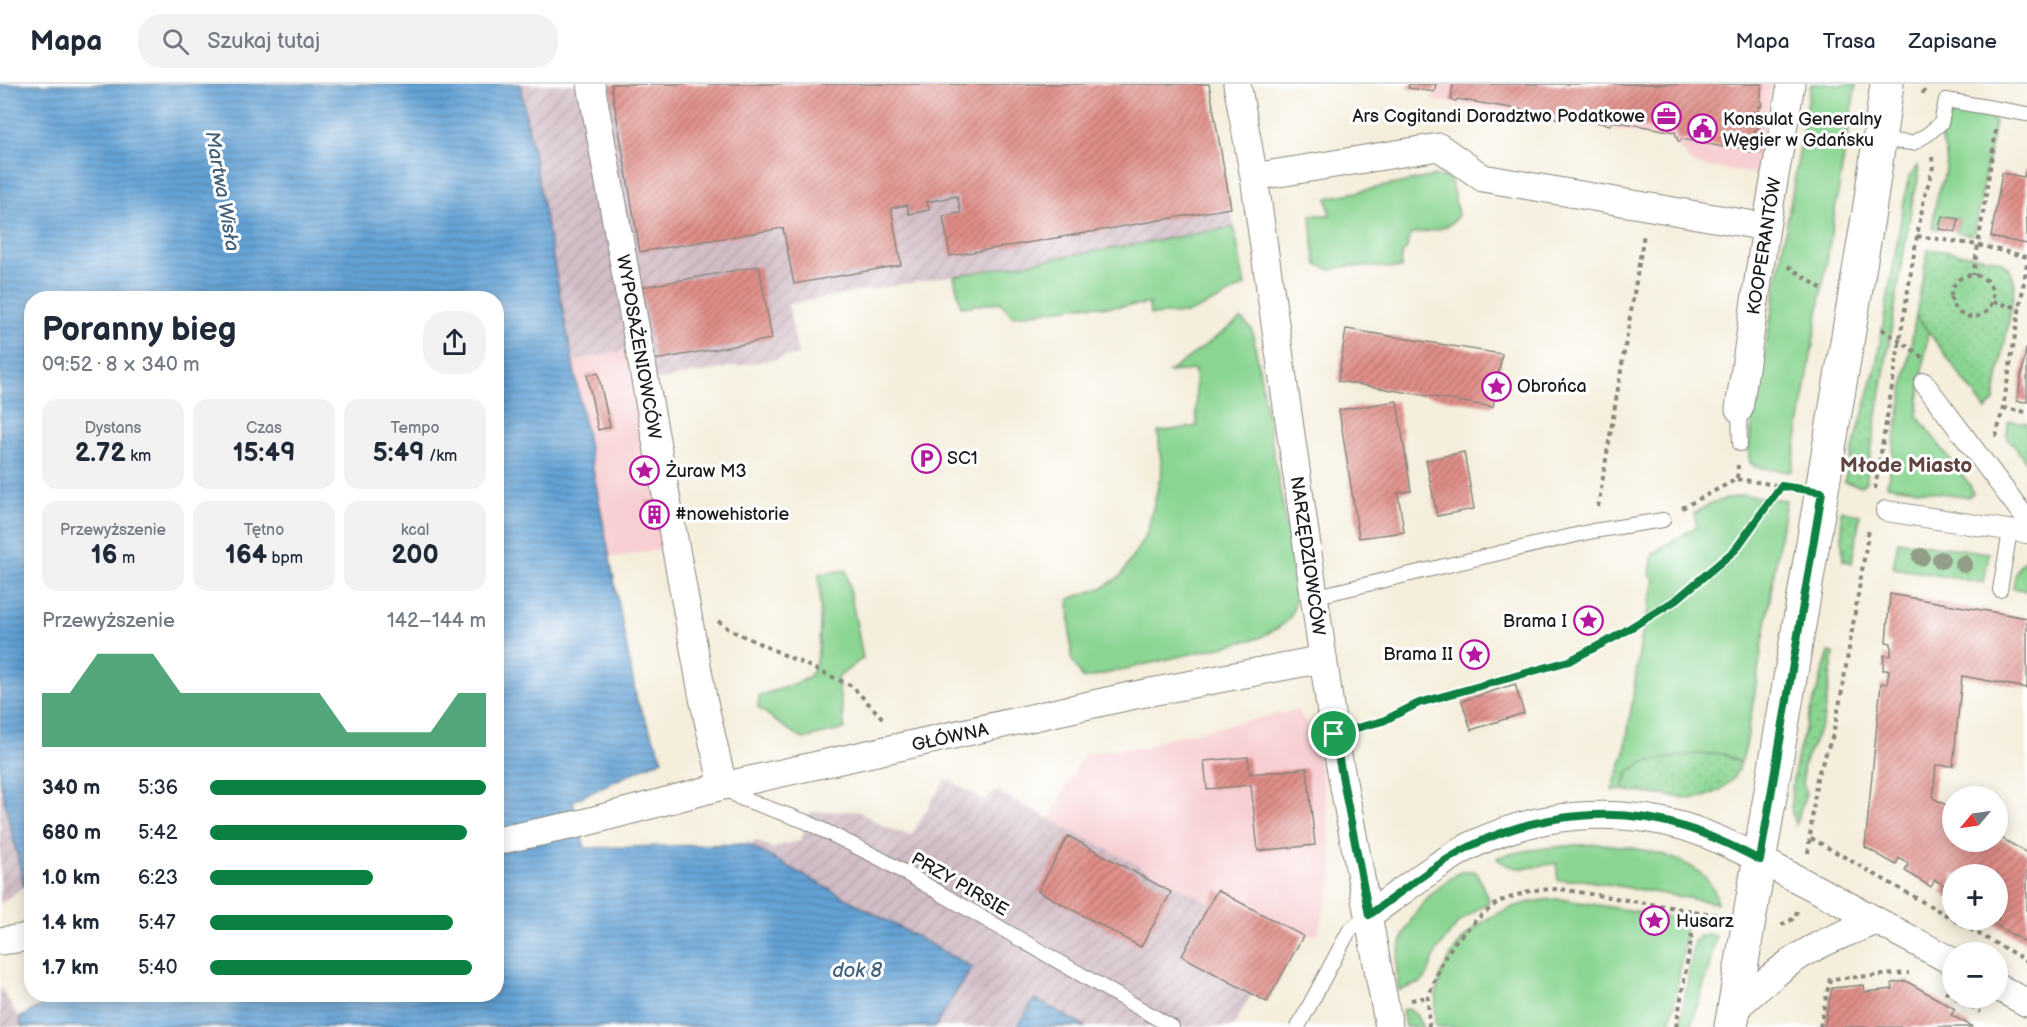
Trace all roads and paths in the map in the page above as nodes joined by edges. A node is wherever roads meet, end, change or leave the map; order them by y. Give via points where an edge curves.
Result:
1 (591, 84) edge
2 (1238, 84) edge
3 (1791, 84) edge
4 (1887, 84) edge
5 (1924, 84) edge
6 (2000, 109) junction
7 (2027, 114) edge
8 (1928, 134) junction
9 (1880, 140) junction
10 (1254, 177) junction
11 (1648, 206) junction
12 (1917, 236) junction
13 (1764, 238) junction
14 (1978, 245) junction
15 (2027, 256) edge
16 (2027, 264) edge
17 (1973, 275) junction
18 (1822, 289) dead end
19 (1993, 302) junction
20 (2020, 308) junction
21 (1882, 329) dead end
22 (1900, 341) junction
23 (1924, 383) joint
24 (1739, 410) joint
25 (2027, 412) edge
26 (1740, 444) joint
27 (1737, 479) junction
28 (1781, 486) junction
29 (1601, 487) dead end
30 (1822, 492) junction
31 (1875, 492) dead end
32 (1696, 500) dead end
33 (1886, 511) dead end
34 (1663, 520) dead end
35 (2027, 520) edge
36 (2018, 532) edge
37 (2000, 590) dead end
38 (1313, 597) junction
39 (685, 599) junction
40 (1323, 659) junction
41 (1334, 734) junction
42 (906, 746) junction
43 (723, 786) junction
44 (1811, 838) dead end
45 (504, 839) edge
46 (1760, 860) junction
47 (1560, 889) dead end
48 (1696, 911) dead end
49 (1942, 913) edge
50 (1369, 915) junction
51 (1877, 921) junction
52 (1972, 930) edge
53 (24, 937) edge
54 (0, 941) edge
55 (1942, 956) edge
56 (2027, 962) edge
57 (1913, 973) dead end
58 (2008, 993) edge
59 (2027, 1003) edge
60 (1733, 1018) edge
61 (1172, 1027) edge
62 (1298, 1027) edge
63 (1389, 1027) edge
64 (1428, 1027) edge
65 (1676, 1027) edge
66 (1820, 1027) edge

1 - 39 street, WYPOSAŻENIOWCÓW
2 - 10 street, NARZĘDZIOWCÓW
3 - 13 street, KOOPERANTÓW
4 - 9 street
5 - 8 path via 1921,108
6 - 7 lane
6 - 8 lane via 1946,100 1941,123
6 - 14 path
8 - 9 lane via 1913,143
8 - 12 path via 1933,167
9 - 30 street
10 - 11 street via 1439,147 1483,178
10 - 38 street, NARZĘDZIOWCÓW
11 - 13 street
11 - 29 path
12 - 14 path
12 - 22 path
13 - 18 path
13 - 24 street, KOOPERANTÓW
14 - 15 path
14 - 17 path
16 - 20 path
17 - 19 path via 1986,279 1994,294
17 - 19 path via 1956,282 1952,290 1956,309 1963,315 1981,316
19 - 20 path
20 - 25 path via 2003,408
21 - 22 path
22 - 23 path via 1925,362
22 - 31 path
23 - 35 street
24 - 26 lane
26 - 27 path
27 - 28 path
27 - 32 path
28 - 30 path
28 - 41 path via 1735,550 1676,600 1617,636 1569,661 1419,703 1383,721
30 - 46 street
33 - 36 street
34 - 38 lane via 1593,531
36 - 37 lane
38 - 40 street, NARZĘDZIOWCÓW
39 - 42 path via 730,630 852,686
39 - 43 street, WYPOSAŻENIOWCÓW
40 - 41 street, NARZĘDZIOWCÓW
40 - 42 street, GŁÓWNA via 1130,696
41 - 50 street, NARZĘDZIOWCÓW
42 - 43 street, GŁÓWNA
43 - 45 street, GŁÓWNA
43 - 61 lane, PRZY PIRSIE via 740,798 807,822 881,859
44 - 49 path
46 - 50 street via 1683,826 1648,818 1555,818 1476,843
46 - 51 street
46 - 60 street
47 - 64 path via 1532,890 1498,902 1454,943 1428,997
48 - 65 path
50 - 62 lane via 1349,931
50 - 63 street, NARZĘDZIOWCÓW
51 - 55 street
51 - 60 street via 1791,961
52 - 56 path
53 - 54 street
57 - 66 path via 1830,979
58 - 59 street

